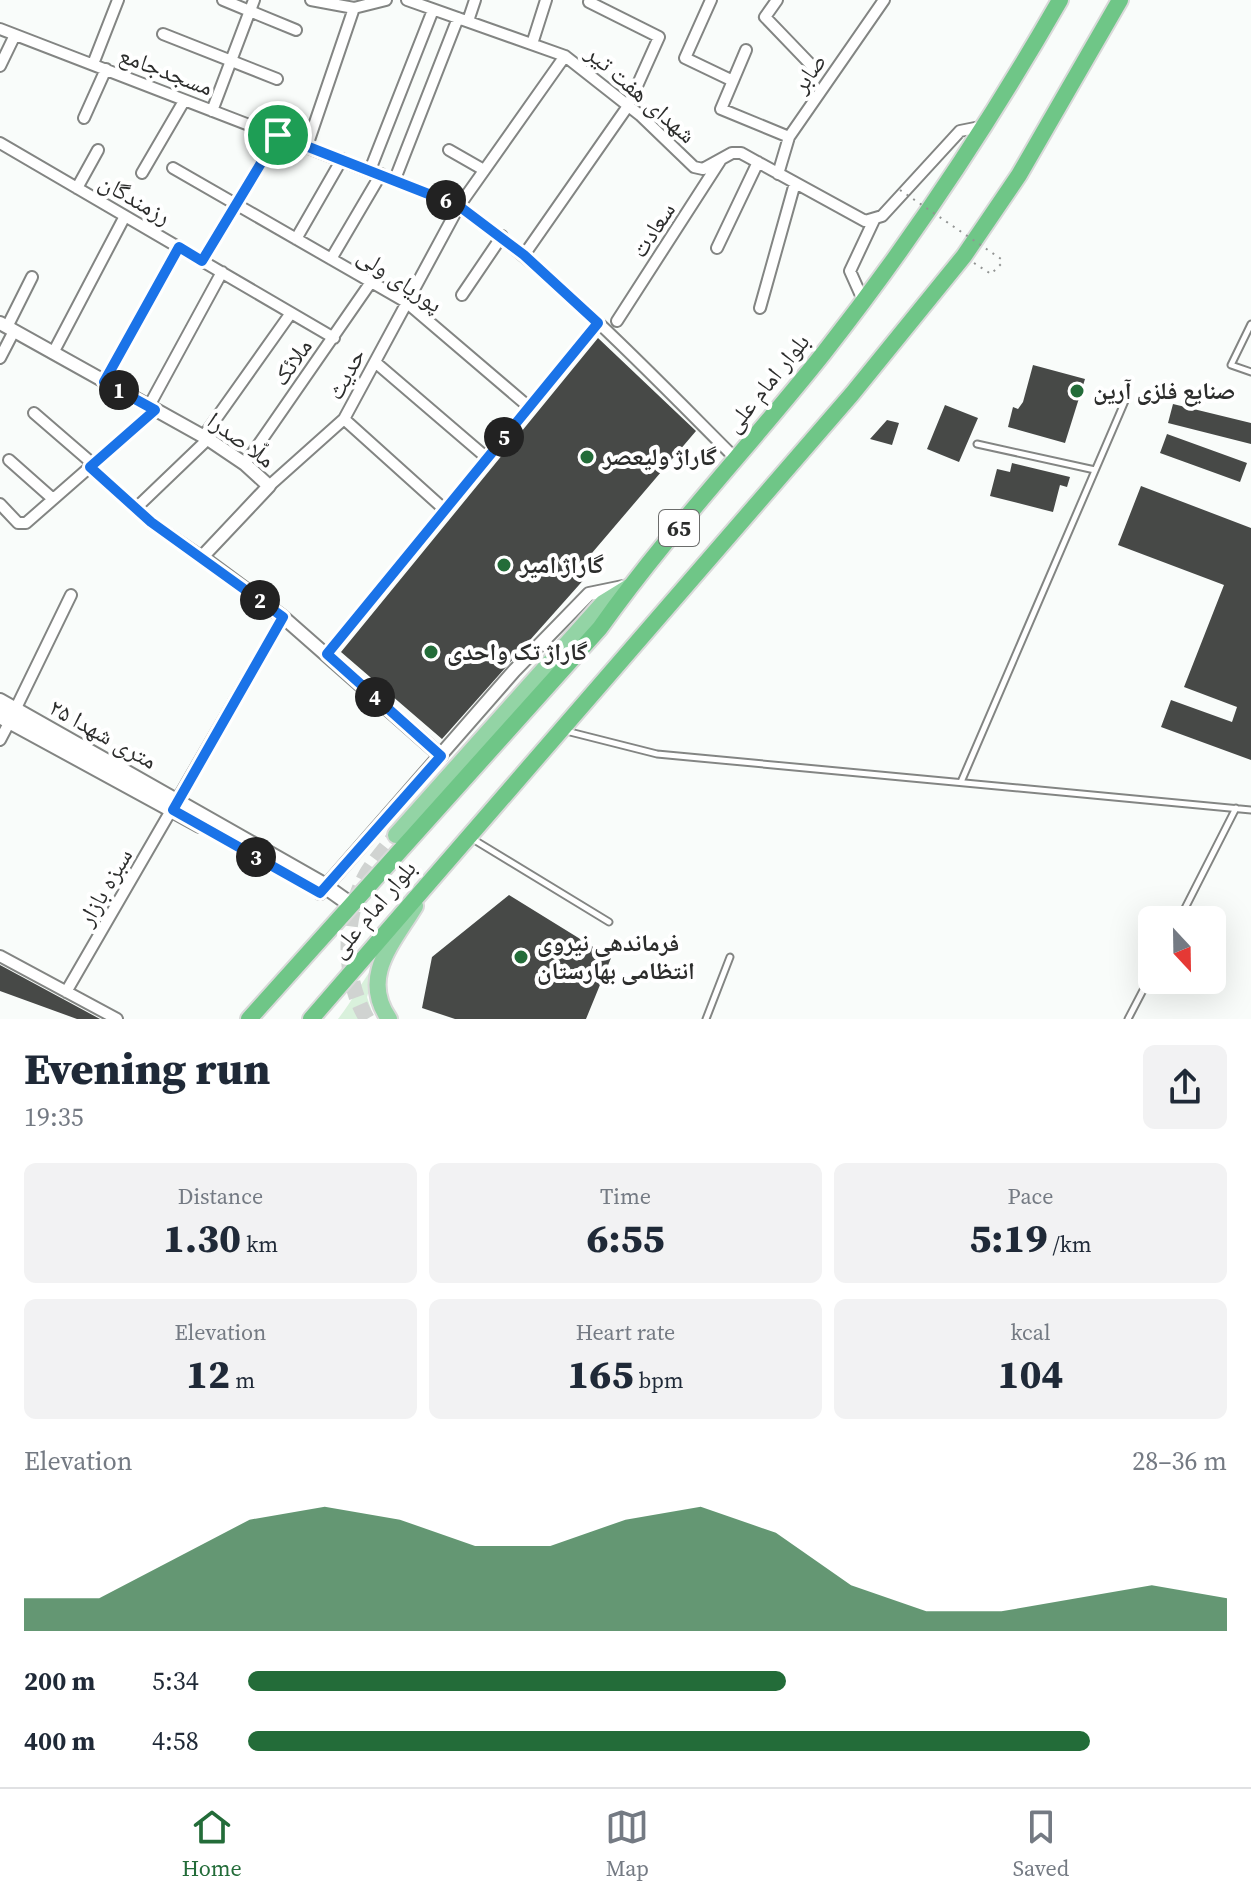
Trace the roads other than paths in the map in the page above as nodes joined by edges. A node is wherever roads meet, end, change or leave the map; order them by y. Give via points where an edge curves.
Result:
1 (118, 0) edge
2 (223, 0) edge
3 (311, 0) edge
4 (386, 0) edge
5 (407, 0) edge
6 (475, 0) edge
7 (546, 0) edge
8 (711, 0) edge
9 (777, 0) edge
10 (884, 0) edge
11 (1060, 0) edge
12 (1070, 0) edge
13 (1120, 0) edge
14 (589, 2) dead end
15 (252, 5) edge
16 (354, 8) junction
17 (433, 10) junction
18 (463, 19) junction
19 (0, 29) edge
20 (296, 30) dead end
21 (163, 34) dead end
22 (15, 35) junction
23 (1035, 43) junction
24 (532, 44) junction
25 (746, 50) dead end
26 (565, 56) junction
27 (233, 60) junction
28 (93, 64) junction
29 (0, 66) edge
30 (814, 68) dead end
31 (106, 69) junction
32 (277, 79) dead end
33 (733, 81) junction
34 (184, 101) junction
35 (628, 106) junction
36 (212, 111) junction
37 (84, 118) dead end
38 (987, 126) junction
39 (278, 135) junction
40 (789, 137) junction
41 (0, 143) edge
42 (307, 146) junction
43 (98, 150) dead end
44 (449, 150) dead end
45 (342, 159) junction
46 (721, 160) junction
47 (758, 162) junction
48 (173, 168) dead end
49 (484, 170) junction
50 (375, 172) junction
51 (142, 173) dead end
52 (778, 174) junction
53 (395, 179) junction
54 (795, 183) junction
55 (77, 188) junction
56 (235, 204) junction
57 (459, 206) junction
58 (125, 216) junction
59 (874, 220) junction
60 (502, 236) junction
61 (296, 239) junction
62 (179, 247) junction
63 (717, 248) dead end
64 (524, 255) junction
65 (331, 259) junction
66 (202, 261) junction
67 (222, 272) junction
68 (32, 277) dead end
69 (371, 282) junction
70 (462, 295) dead end
71 (863, 300) junction
72 (406, 302) junction
73 (760, 308) dead end
74 (291, 313) junction
75 (617, 321) dead end
76 (598, 323) junction
77 (1251, 324) edge
78 (7, 327) edge
79 (334, 338) junction
80 (53, 353) junction
81 (0, 358) edge
82 (375, 362) junction
83 (1251, 372) edge
84 (104, 382) junction
85 (1125, 401) dead end
86 (529, 407) junction
87 (152, 408) junction
88 (34, 413) dead end
89 (344, 419) junction
90 (206, 438) junction
91 (977, 444) dead end
92 (487, 458) junction
93 (736, 459) junction
94 (9, 460) dead end
95 (245, 464) junction
96 (92, 466) junction
97 (1095, 470) junction
98 (269, 486) junction
99 (53, 499) junction
100 (0, 504) edge
101 (136, 508) junction
102 (445, 510) junction
103 (202, 557) junction
104 (630, 586) junction
105 (71, 595) dead end
106 (283, 617) junction
107 (327, 654) junction
108 (0, 701) edge
109 (8, 716) edge
110 (559, 729) junction
111 (0, 740) edge
112 (441, 756) junction
113 (961, 782) junction
114 (176, 806) junction
115 (1236, 808) junction
116 (1251, 810) edge
117 (396, 835) tunnel mouth
118 (467, 836) junction
119 (439, 867) junction
120 (323, 890) junction
121 (1186, 906) edge
122 (348, 907) junction
123 (609, 922) dead end
124 (0, 956) edge
125 (730, 957) dead end
126 (66, 992) junction
127 (1141, 994) edge
128 (117, 1019) edge
129 (249, 1019) edge
130 (311, 1019) edge
131 (389, 1019) edge
132 (706, 1019) edge
133 (1128, 1019) edge

1 - 28 street
2 - 15 street
3 - 16 street
4 - 16 street
5 - 17 street, شهدای هفت تیر
6 - 18 street
7 - 24 street
8 - 33 street via 685,58
9 - 30 street via 765,17
10 - 40 street, صابر
11 - 23 highway, بلوار امام علی / 65
12 - 23 highway
13 - 110 highway, بلوار امام علی / 65 via 1019,175 964,256 852,394
14 - 35 street via 659,37
15 - 20 street
15 - 27 street
16 - 42 street
17 - 18 street, شهدای هفت تیر
17 - 50 street
18 - 24 street, شهدای هفت تیر
18 - 53 street
19 - 22 street, مسجدجامع
21 - 27 street
22 - 28 street, مسجدجامع
22 - 29 street
23 - 38 highway, بلوار امام علی / 65
24 - 26 street, شهدای هفت تیر
25 - 33 street
26 - 35 street, شهدای هفت تیر
26 - 49 street, حدیث
27 - 32 street
27 - 36 street
28 - 31 street, مسجدجامع
31 - 34 street, مسجدجامع
31 - 37 street
33 - 40 street via 721,109
34 - 36 street, مسجدجامع
34 - 51 street
35 - 46 street, شهدای هفت تیر via 694,167 703,169
35 - 64 street
36 - 39 street, مسجدجامع
38 - 59 street via 960,131
38 - 71 highway, بلوار امام علی / 65
39 - 42 street, مسجدجامع
39 - 56 street
40 - 52 street, صابر
41 - 55 street, رزمندگان
42 - 45 street, مسجدجامع
43 - 55 street
44 - 49 street
45 - 50 street, مسجدجامع
45 - 61 street
46 - 47 street, شهدای هفت تیر via 741,153
46 - 75 street, سعادت
47 - 52 street, شهدای هفت تیر
47 - 63 street
48 - 56 street, پوریای ولی
49 - 57 street, حدیث
50 - 53 street, مسجدجامع
50 - 65 street
52 - 54 street, شهدای هفت تیر
53 - 57 street, مسجدجامع
54 - 59 street, شهدای هفت تیر via 865,221
54 - 73 street
55 - 58 street, رزمندگان
56 - 61 street, پوریای ولی
56 - 66 street
57 - 60 street, مسجدجامع
57 - 72 street, حدیث
58 - 62 street, رزمندگان
58 - 80 street
59 - 71 street via 850,271
60 - 64 street, مسجدجامع
60 - 70 street
61 - 65 street, پوریای ولی
62 - 66 street, رزمندگان
62 - 84 street
64 - 76 street, مسجدجامع
65 - 69 street, پوریای ولی
66 - 67 street, رزمندگان
67 - 74 street, رزمندگان
67 - 87 street
68 - 78 street
69 - 72 street, پوریای ولی
69 - 79 street, ملائک
71 - 93 highway, بلوار امام علی / 65
72 - 82 street, حدیث
72 - 86 street, پوریای ولی
74 - 79 street, رزمندگان
74 - 90 street
76 - 86 street
76 - 93 street, مسجدجامع
77 - 83 lane via 1231,365
78 - 80 street, ملّا صدرا
78 - 81 street
79 - 95 street, ملائک
80 - 84 street, ملّا صدرا
82 - 89 street, حدیث
82 - 92 street
84 - 87 street, ملّا صدرا
85 - 97 lane
86 - 92 street
87 - 90 street, ملّا صدرا
87 - 96 street
88 - 96 street
89 - 98 street, حدیث
89 - 102 street
90 - 95 street, ملّا صدرا
90 - 101 street
91 - 97 lane
92 - 102 street
93 - 104 highway, بلوار امام علی / 65
94 - 99 street
95 - 98 street, ملّا صدرا
96 - 99 street
96 - 101 street
97 - 113 lane
98 - 103 street, ملّا صدرا
99 - 100 street via 22,525
101 - 103 street
102 - 107 street
103 - 106 street
104 - 112 street via 589,594
104 - 117 main road via 603,603
104 - 122 highway, بلوار امام علی / 65 via 600,628
105 - 109 street
106 - 107 street
106 - 114 street, سبزه بازار
107 - 112 street
108 - 109 main road, ۲۵ متری شهدا
109 - 111 street
109 - 114 main road, ۲۵ متری شهدا
110 - 113 lane via 657,754
110 - 118 highway, بلوار امام علی / 65
112 - 120 street
113 - 115 lane
114 - 120 main road, ۲۵ متری شهدا
114 - 126 street, سبزه بازار
115 - 116 lane
115 - 121 lane
118 - 119 highway, بلوار امام علی / 65
118 - 123 lane
119 - 130 highway, بلوار امام علی / 65
119 - 131 main road via 379,968 375,990
120 - 122 main road, ۲۵ متری شهدا
122 - 129 highway, بلوار امام علی / 65
124 - 126 street
125 - 132 lane
126 - 128 street
127 - 133 lane

